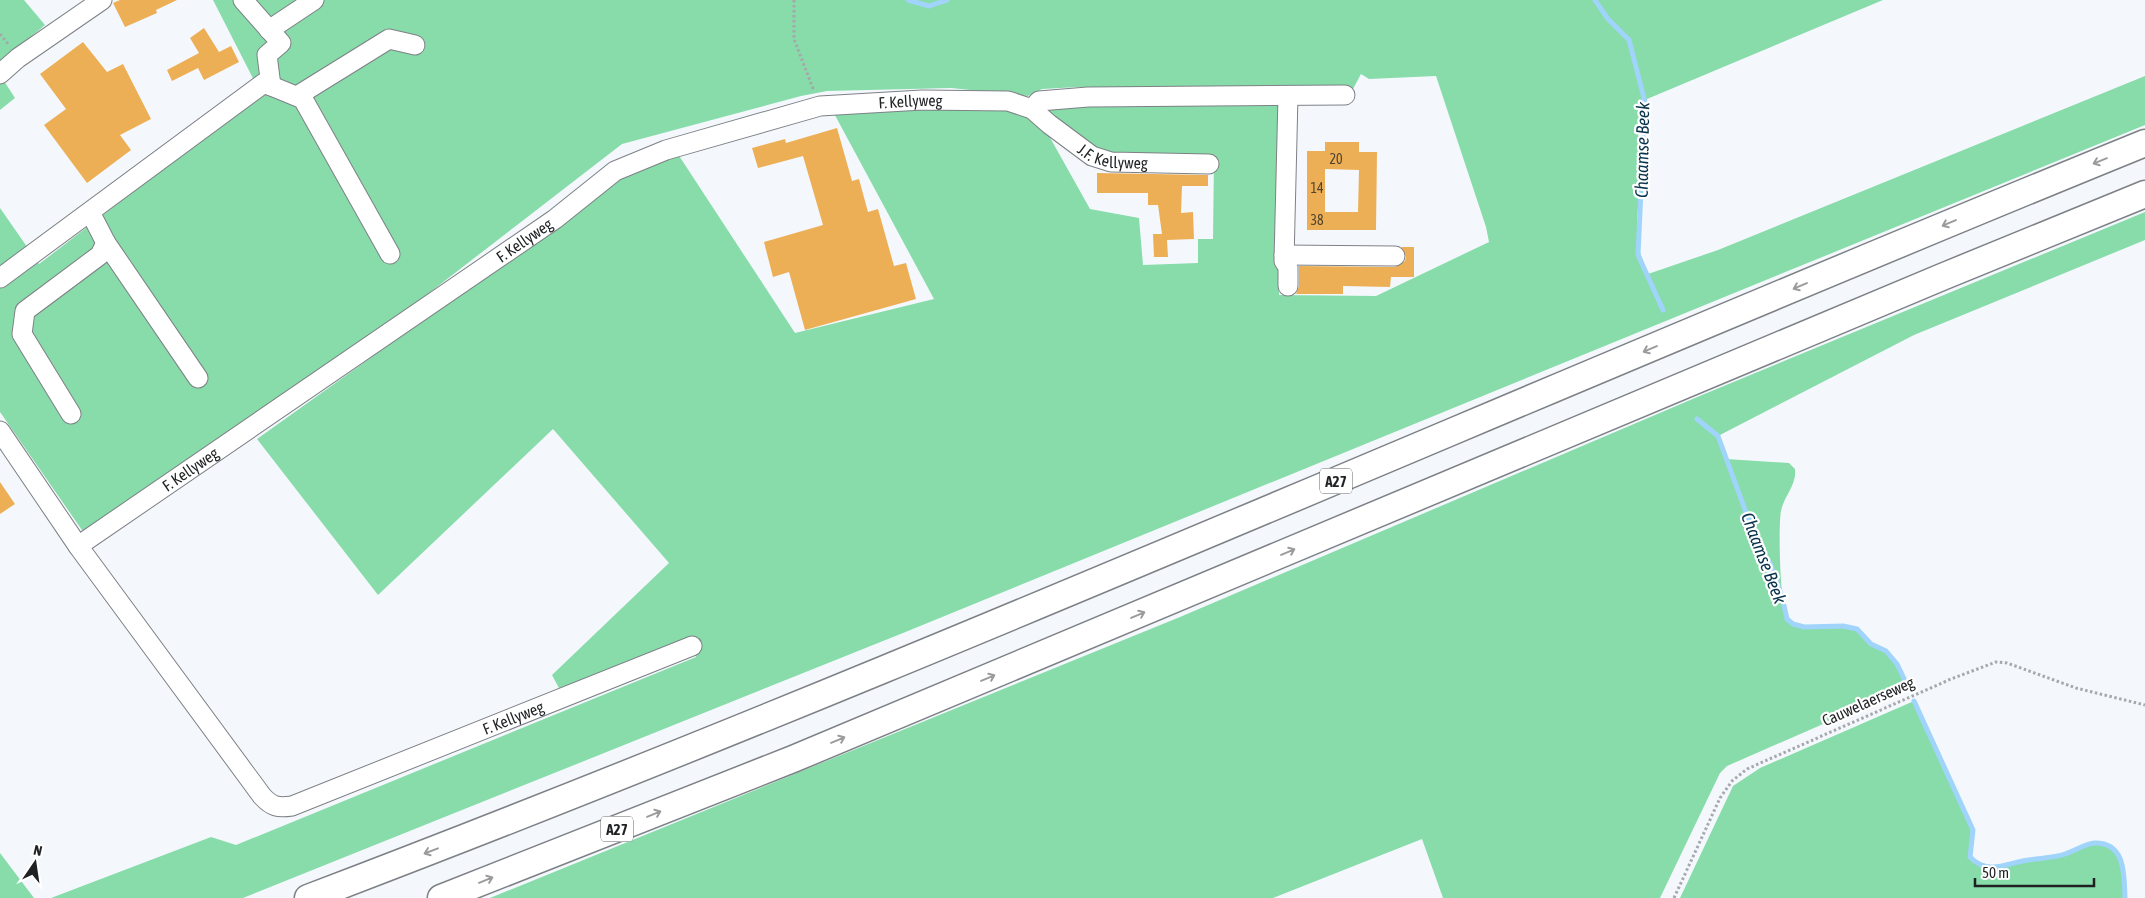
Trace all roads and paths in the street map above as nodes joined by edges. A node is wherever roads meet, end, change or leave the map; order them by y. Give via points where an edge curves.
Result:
1 (102, 0) edge
2 (243, 0) edge
3 (314, 0) edge
4 (794, 0) edge
5 (269, 30) junction
6 (415, 45) dead end
7 (0, 74) edge
8 (271, 86) junction
9 (1345, 95) dead end
10 (297, 96) junction
11 (1288, 96) junction
12 (820, 106) junction
13 (1032, 108) junction
14 (2145, 143) edge
15 (1209, 164) dead end
16 (2145, 194) edge
17 (90, 212) junction
18 (106, 243) junction
19 (390, 254) dead end
20 (1284, 255) junction
21 (1395, 256) dead end
22 (0, 278) edge
23 (1288, 286) dead end
24 (198, 378) dead end
25 (72, 414) dead end
26 (0, 431) edge
27 (78, 546) junction
28 (692, 646) dead end
29 (2145, 705) edge
30 (308, 898) edge
31 (441, 898) edge
32 (1674, 898) edge

1 - 7 street
2 - 5 street
3 - 5 street
4 - 12 path via 794,39
5 - 8 street via 281,43 267,55
6 - 10 street via 389,39
8 - 10 street
8 - 17 street via 264,83
9 - 11 street
10 - 19 street via 303,99
11 - 13 street via 1088,97 1039,101
11 - 20 street
12 - 13 street, F. Kellyweg via 922,100 1008,101
12 - 27 street, F. Kellyweg via 666,150 615,171 555,219
13 - 15 street, J.F. Kellyweg via 1092,156 1112,162
14 -> 30 highway, A27 via 1095,583 525,814
31 -> 16 highway, A27 via 793,759
17 - 18 street
17 - 22 street
18 - 24 street
18 - 25 street via 100,255 25,311 22,334
20 - 21 street
20 - 23 street
26 - 27 street, F. Kellyweg
27 - 28 street, F. Kellyweg via 262,796 269,805 278,808 292,806
29 - 32 path, Cauwelaerseweg via 2076,688 2007,663 1996,662 1951,679 1747,769 1732,781 1720,798

